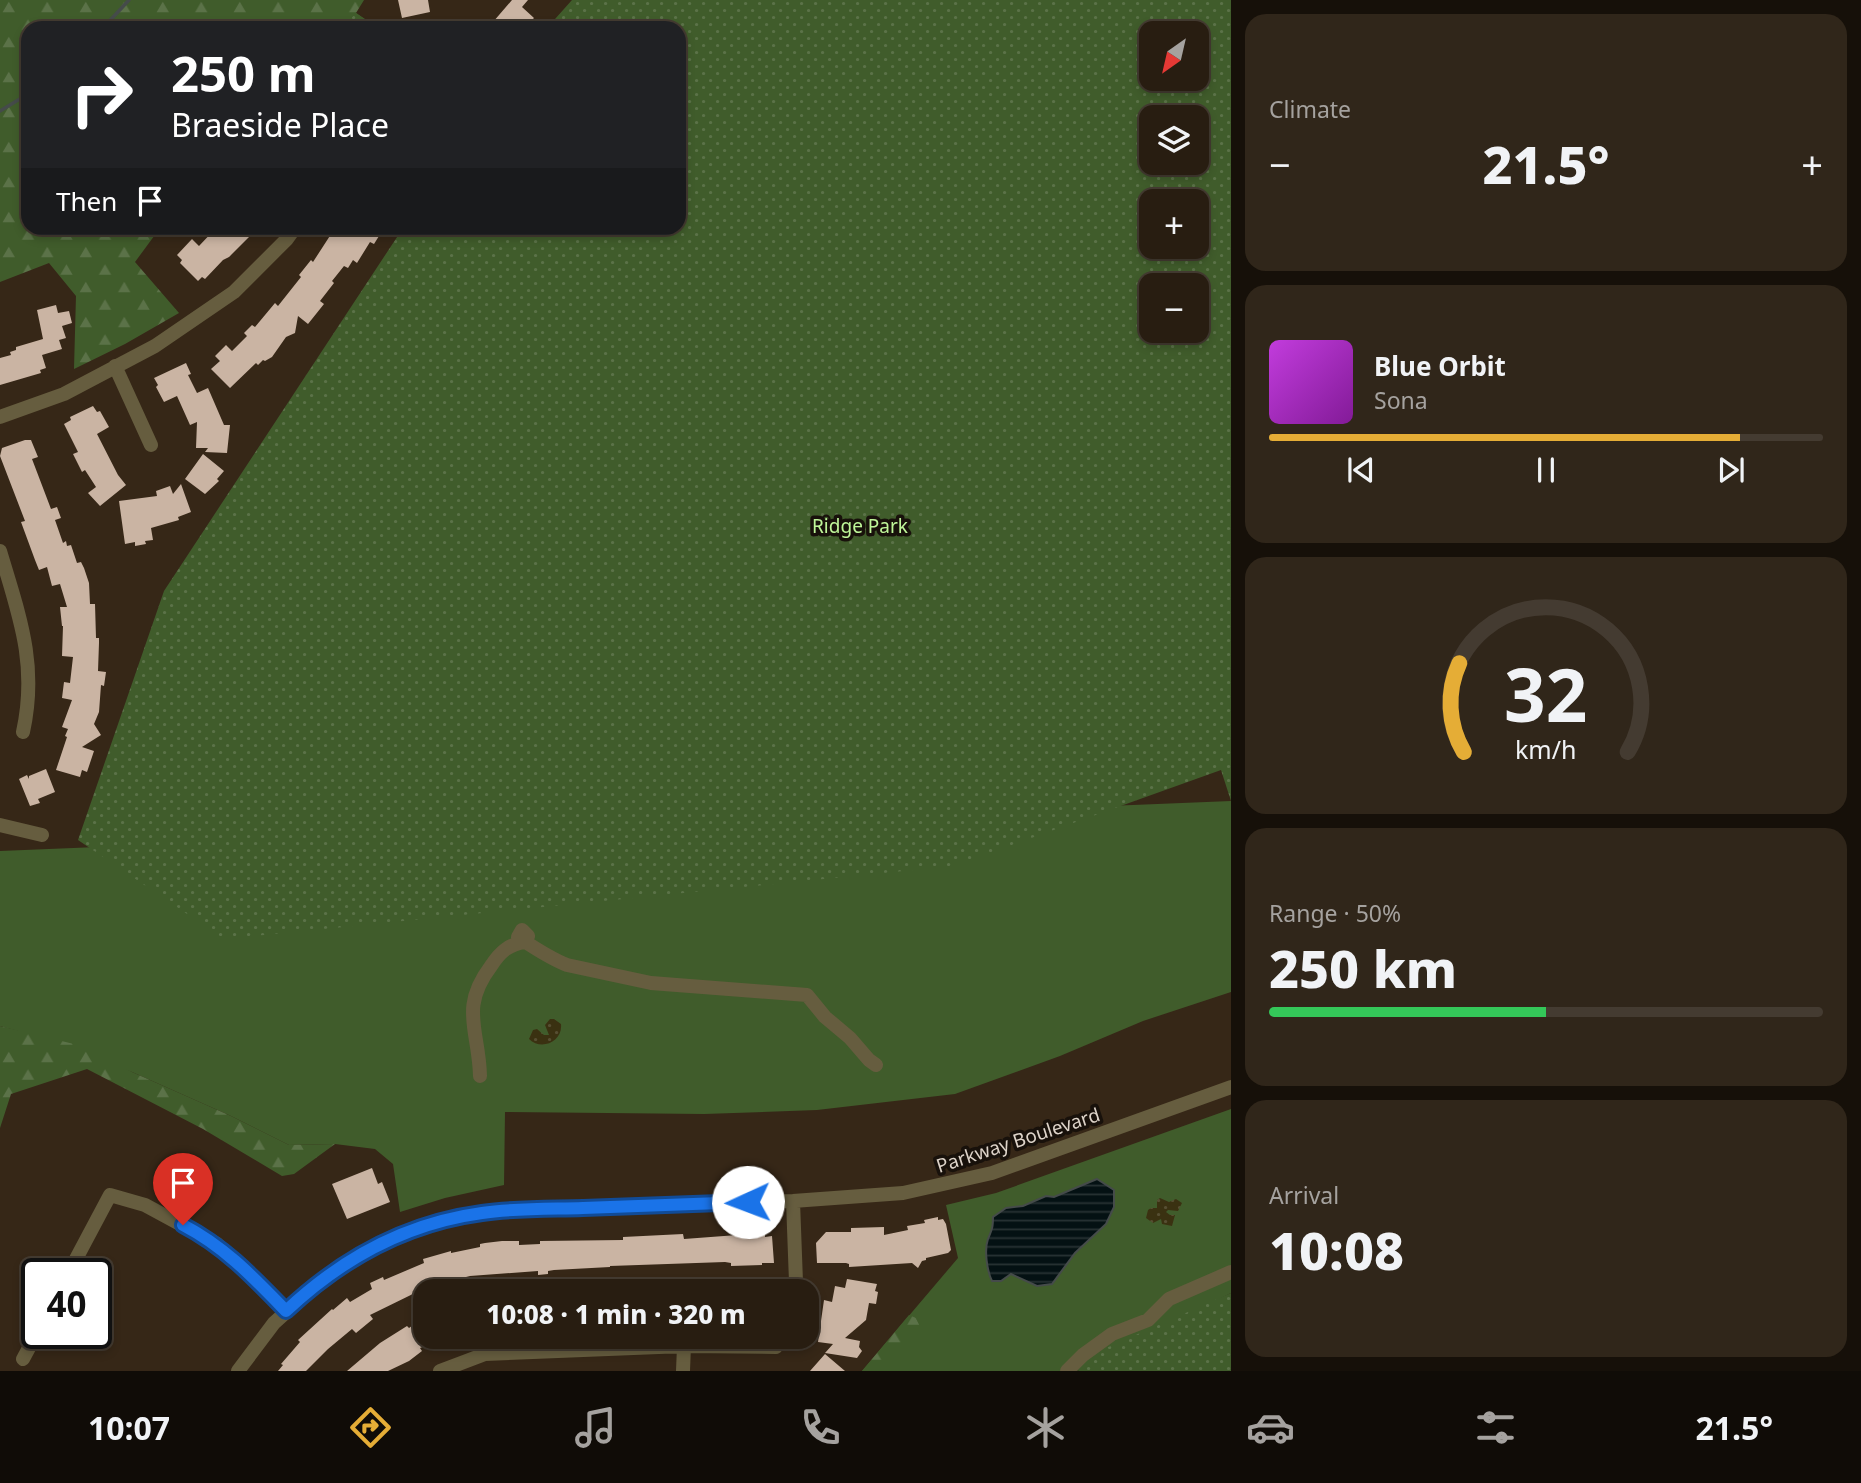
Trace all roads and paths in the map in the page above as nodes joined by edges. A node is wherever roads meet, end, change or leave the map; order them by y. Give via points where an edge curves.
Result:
1 (290, 235) edge
2 (115, 366) junction
3 (0, 417) edge
4 (151, 445) dead end
5 (0, 551) edge
6 (23, 732) dead end
7 (0, 825) edge
8 (42, 835) dead end
9 (876, 1065) dead end
10 (480, 1076) dead end
11 (1231, 1087) edge
12 (793, 1201) junction
13 (77, 1258) edge
14 (1231, 1272) edge
15 (796, 1279) edge
16 (286, 1311) junction
17 (29, 1349) edge
18 (599, 1349) edge
19 (684, 1349) edge
20 (23, 1360) dead end
21 (238, 1371) edge
22 (440, 1371) edge
23 (683, 1371) edge
24 (1067, 1371) edge

1 - 2 street via 234,292 155,346
2 - 3 street via 64,394
2 - 4 street
5 - 6 street via 24,633 30,682
7 - 8 street
9 - 10 street via 807,995 651,983 567,965 518,940 497,957 479,982 473,1000
11 - 12 street, Parkway Boulevard via 967,1180 893,1194
12 - 15 street
12 - 16 street, Parkway Boulevard via 505,1210 461,1216 370,1248 326,1276
13 - 16 street via 110,1195 145,1205 217,1244
14 - 24 street via 1168,1299 1148,1320 1112,1334
16 - 21 street, Parkway Boulevard
17 - 20 street
18 - 22 street via 485,1353
19 - 23 street

